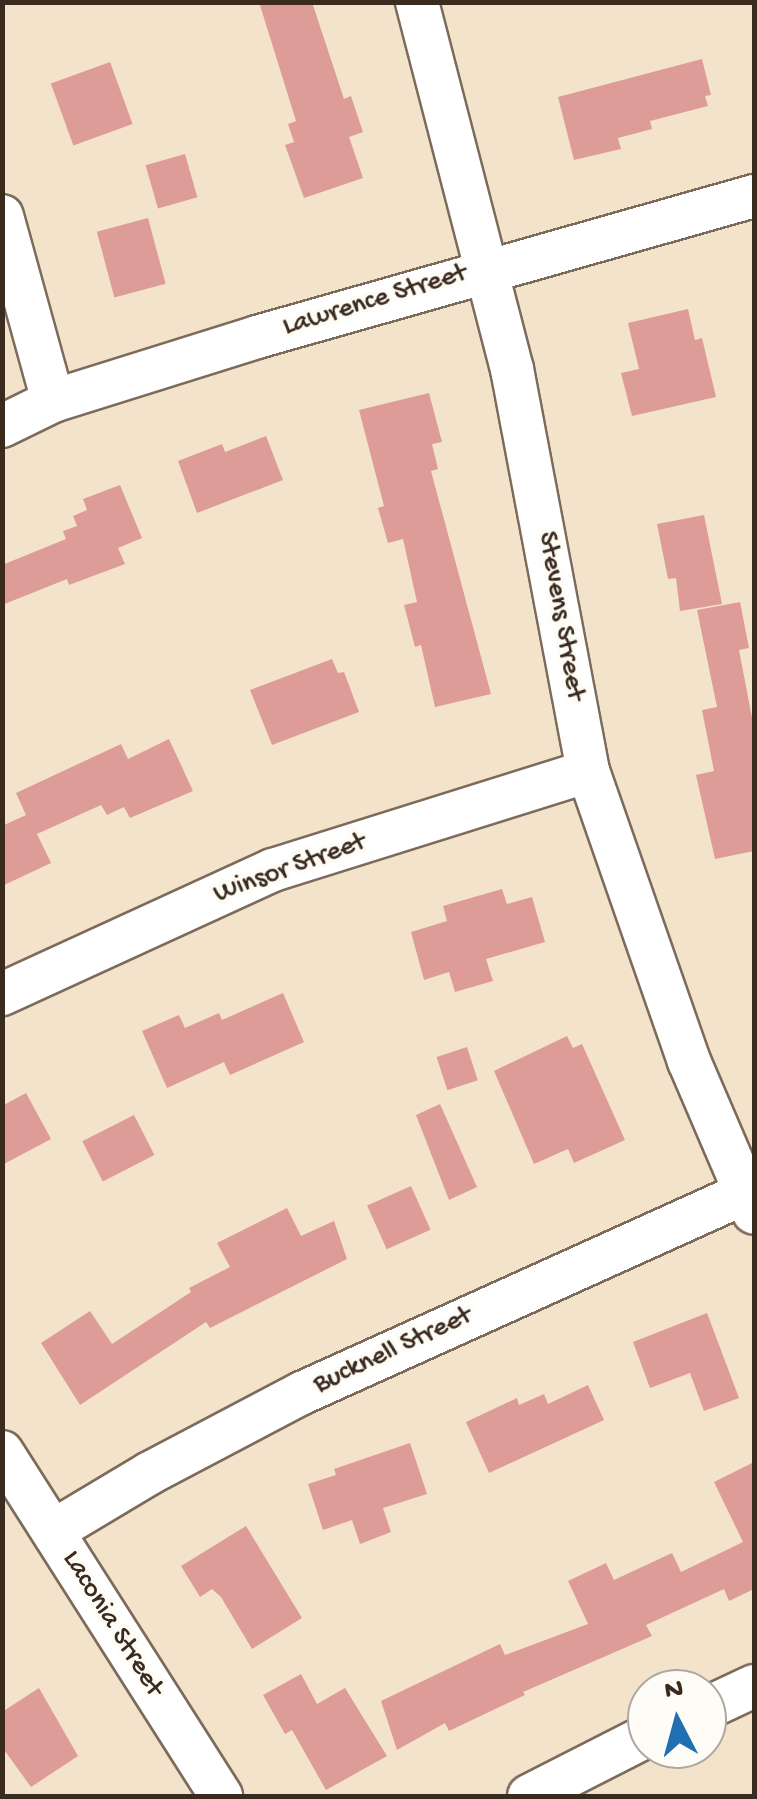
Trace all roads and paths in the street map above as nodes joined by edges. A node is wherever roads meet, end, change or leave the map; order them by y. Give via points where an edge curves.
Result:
1 (417, 2) edge
2 (754, 196) edge
3 (2, 216) edge
4 (485, 268) junction
5 (53, 402) junction
6 (2, 426) edge
7 (588, 771) junction
8 (2, 994) edge
9 (749, 1203) edge
10 (2, 1452) edge
11 (53, 1530) junction
12 (754, 1686) edge
13 (727, 1699) edge
14 (627, 1746) edge
15 (221, 1796) edge
16 (529, 1796) edge

1 - 4 street, Stevens Street
2 - 4 street, Lawrence Street
3 - 5 street
4 - 5 street, Lawrence Street
4 - 7 street, Stevens Street via 516,388
5 - 6 street, Lawrence Street
7 - 8 street, Winsor Street via 273,870
7 - 9 street, Stevens Street via 689,1062
9 - 11 street, Bucknell Street via 302,1393
10 - 11 street, Laconia Street
11 - 15 street, Laconia Street
12 - 13 street
14 - 16 street

